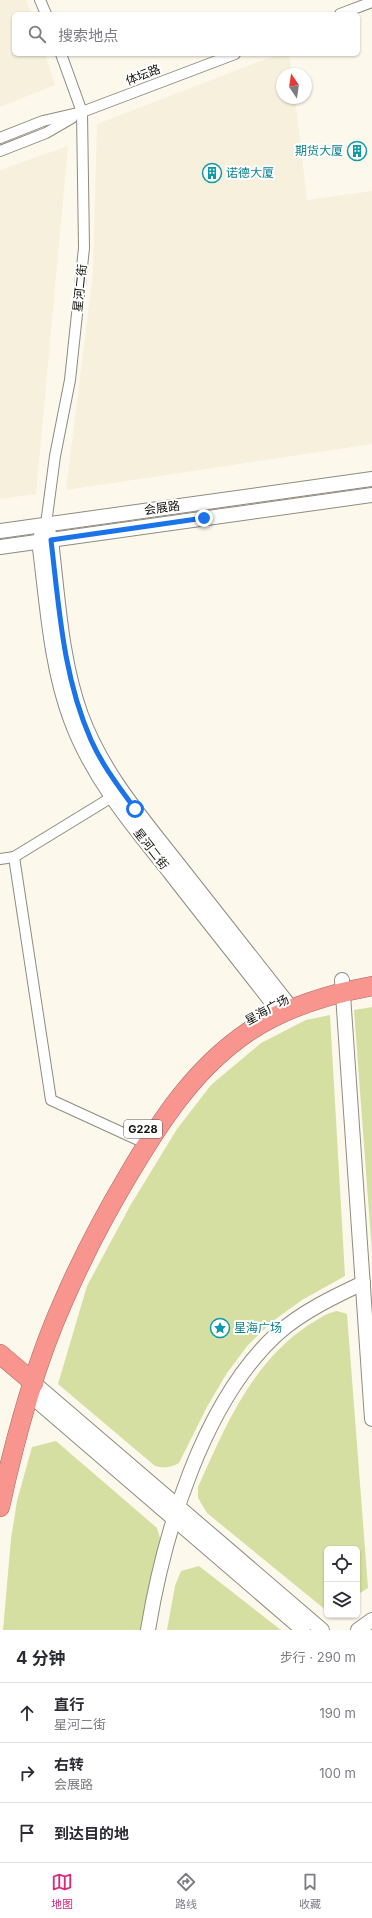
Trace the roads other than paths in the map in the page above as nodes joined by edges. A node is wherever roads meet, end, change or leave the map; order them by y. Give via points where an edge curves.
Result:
1 (40, 0) edge
2 (372, 2) edge
3 (45, 12) edge
4 (345, 12) edge
5 (62, 56) edge
6 (230, 56) edge
7 (82, 112) junction
8 (0, 138) edge
9 (0, 151) edge
10 (372, 479) edge
11 (372, 495) edge
12 (46, 524) junction
13 (0, 531) edge
14 (45, 540) junction
15 (0, 547) edge
16 (112, 797) junction
17 (14, 857) junction
18 (0, 859) edge
19 (372, 974) edge
20 (343, 986) junction
21 (372, 986) edge
22 (283, 1007) junction
23 (142, 1141) junction
24 (363, 1283) junction
25 (0, 1354) edge
26 (0, 1369) edge
27 (27, 1385) junction
28 (372, 1419) edge
29 (0, 1455) edge
30 (0, 1507) edge
31 (177, 1513) junction
32 (372, 1620) edge
33 (148, 1630) edge
34 (303, 1630) edge
35 (322, 1630) edge
36 (358, 1630) edge

1 - 3 street
2 - 4 street
5 - 7 street, 星河二街
6 - 7 street, 体坛路
7 - 8 street, 体坛路 via 42,121
7 - 9 street, 体坛路 via 46,133
7 - 12 street, 星河二街 via 84,248 70,380
10 - 12 street, 会展路
11 - 14 street, 会展路
12 - 13 street, 会展路
12 - 14 street, 星河二街
14 - 15 street, 会展路
14 - 16 street, 星河二街 via 60,685 81,746
14 - 22 street, 星河二街 via 66,657 80,714 91,740 107,770
16 - 17 street
16 - 22 street, 星河二街
17 - 18 street
17 - 23 street via 51,1100
19 - 20 highway, 星海广场 / G228
20 - 21 highway, 星海广场 / G228
20 - 22 highway, 星海广场 / G228 via 322,985
20 - 24 street
22 - 23 highway, 星海广场 / G228 via 228,1033 196,1060 170,1090
23 - 27 highway, 星海广场 / G228 via 99,1203 75,1249 43,1320
24 - 28 street
24 - 31 street via 295,1321 278,1334 251,1363 234,1386 218,1415 200,1452
25 - 27 highway
26 - 27 highway
27 - 29 highway, 星海广场 / G228
27 - 30 highway, 星海广场 / G228
27 - 31 street
31 - 33 street via 160,1567
31 - 34 street
31 - 35 street
32 - 36 street

